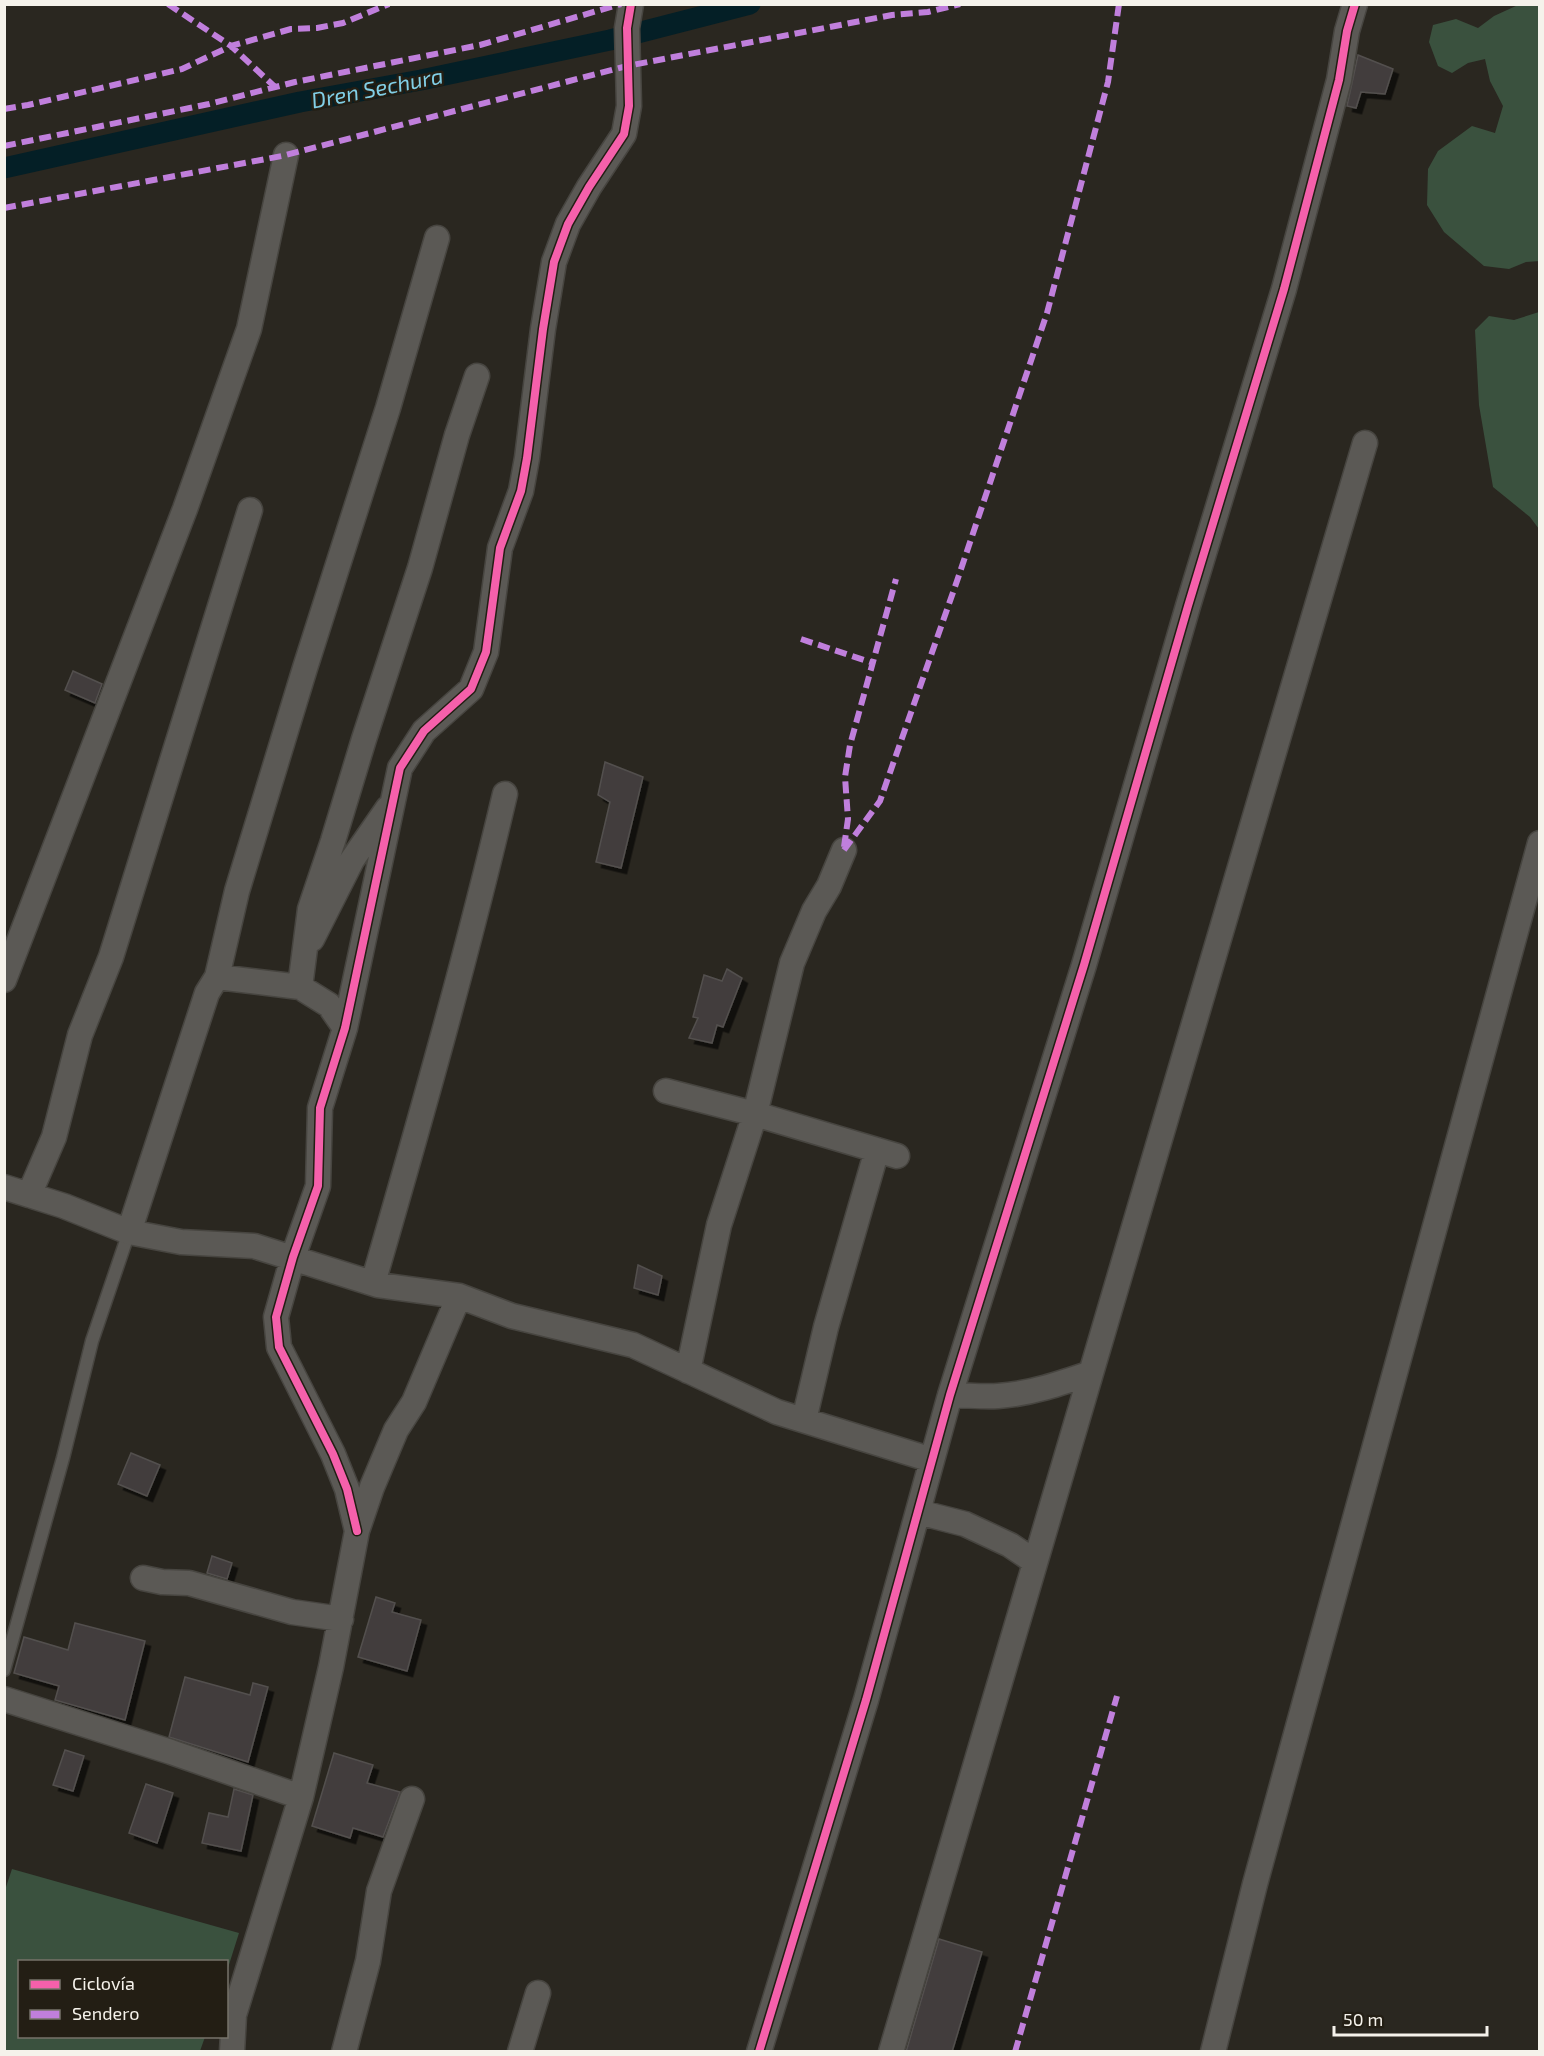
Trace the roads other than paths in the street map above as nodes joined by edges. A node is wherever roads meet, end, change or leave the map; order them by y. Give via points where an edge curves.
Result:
1 (631, 4) edge
2 (1355, 4) edge
3 (286, 155) dead end
4 (437, 238) dead end
5 (477, 376) dead end
6 (1365, 443) dead end
7 (250, 510) dead end
8 (505, 794) dead end
9 (393, 802) junction
10 (1539, 843) edge
11 (844, 850) dead end
12 (304, 954) junction
13 (217, 977) junction
14 (4, 980) edge
15 (300, 987) junction
16 (345, 1028) junction
17 (666, 1091) dead end
18 (755, 1114) junction
19 (4, 1187) edge
20 (29, 1195) junction
21 (129, 1232) junction
22 (293, 1257) junction
23 (373, 1283) junction
24 (459, 1296) junction
25 (688, 1371) junction
26 (1091, 1373) junction
27 (950, 1395) junction
28 (804, 1420) junction
29 (932, 1460) junction
30 (918, 1512) junction
31 (357, 1531) junction
32 (1035, 1562) junction
33 (143, 1578) dead end
34 (341, 1619) junction
35 (4, 1670) edge
36 (4, 1699) edge
37 (301, 1797) junction
38 (412, 1799) dead end
39 (538, 1994) dead end
40 (232, 2052) edge
41 (344, 2052) edge
42 (520, 2052) edge
43 (759, 2052) edge
44 (891, 2052) edge
45 (1213, 2052) edge

1 - 9 street via 627,28 629,106 624,134 568,224 555,262 527,458 521,491 501,548 486,652 471,689 424,731 413,747 400,768
2 - 27 street via 1284,289 1084,965
3 - 14 street via 249,328 185,509
4 - 13 street via 237,891
5 - 12 street via 420,568 310,909
6 - 26 street
7 - 20 street via 111,957 80,1035 54,1137
8 - 23 street via 438,1058
9 - 12 street via 352,860
9 - 16 street
10 - 45 street via 1255,1884
11 - 18 street via 792,963
12 - 15 street
13 - 15 street
13 - 21 street via 207,993
15 - 16 street via 329,1005
16 - 22 street via 320,1108 318,1186
17 - 18 street
18 - 25 street via 719,1225
18 - 28 street via 887,1153 829,1315
19 - 20 street
20 - 21 street
21 - 22 street via 181,1242 254,1246
21 - 35 lane via 92,1341
22 - 23 street
22 - 31 street via 276,1317 279,1347 333,1454
23 - 24 street
24 - 25 street via 512,1316 633,1345
24 - 31 street via 414,1402 396,1430
25 - 28 street via 777,1412
26 - 27 street via 998,1396
26 - 32 street
27 - 29 street
28 - 29 street
29 - 30 street
30 - 32 street via 973,1528
30 - 43 street via 866,1700
31 - 34 street
32 - 44 street
33 - 34 street via 189,1583 292,1612
34 - 37 street
36 - 37 street
37 - 40 street via 234,2015
38 - 41 street via 380,1891 368,1961
39 - 42 street

